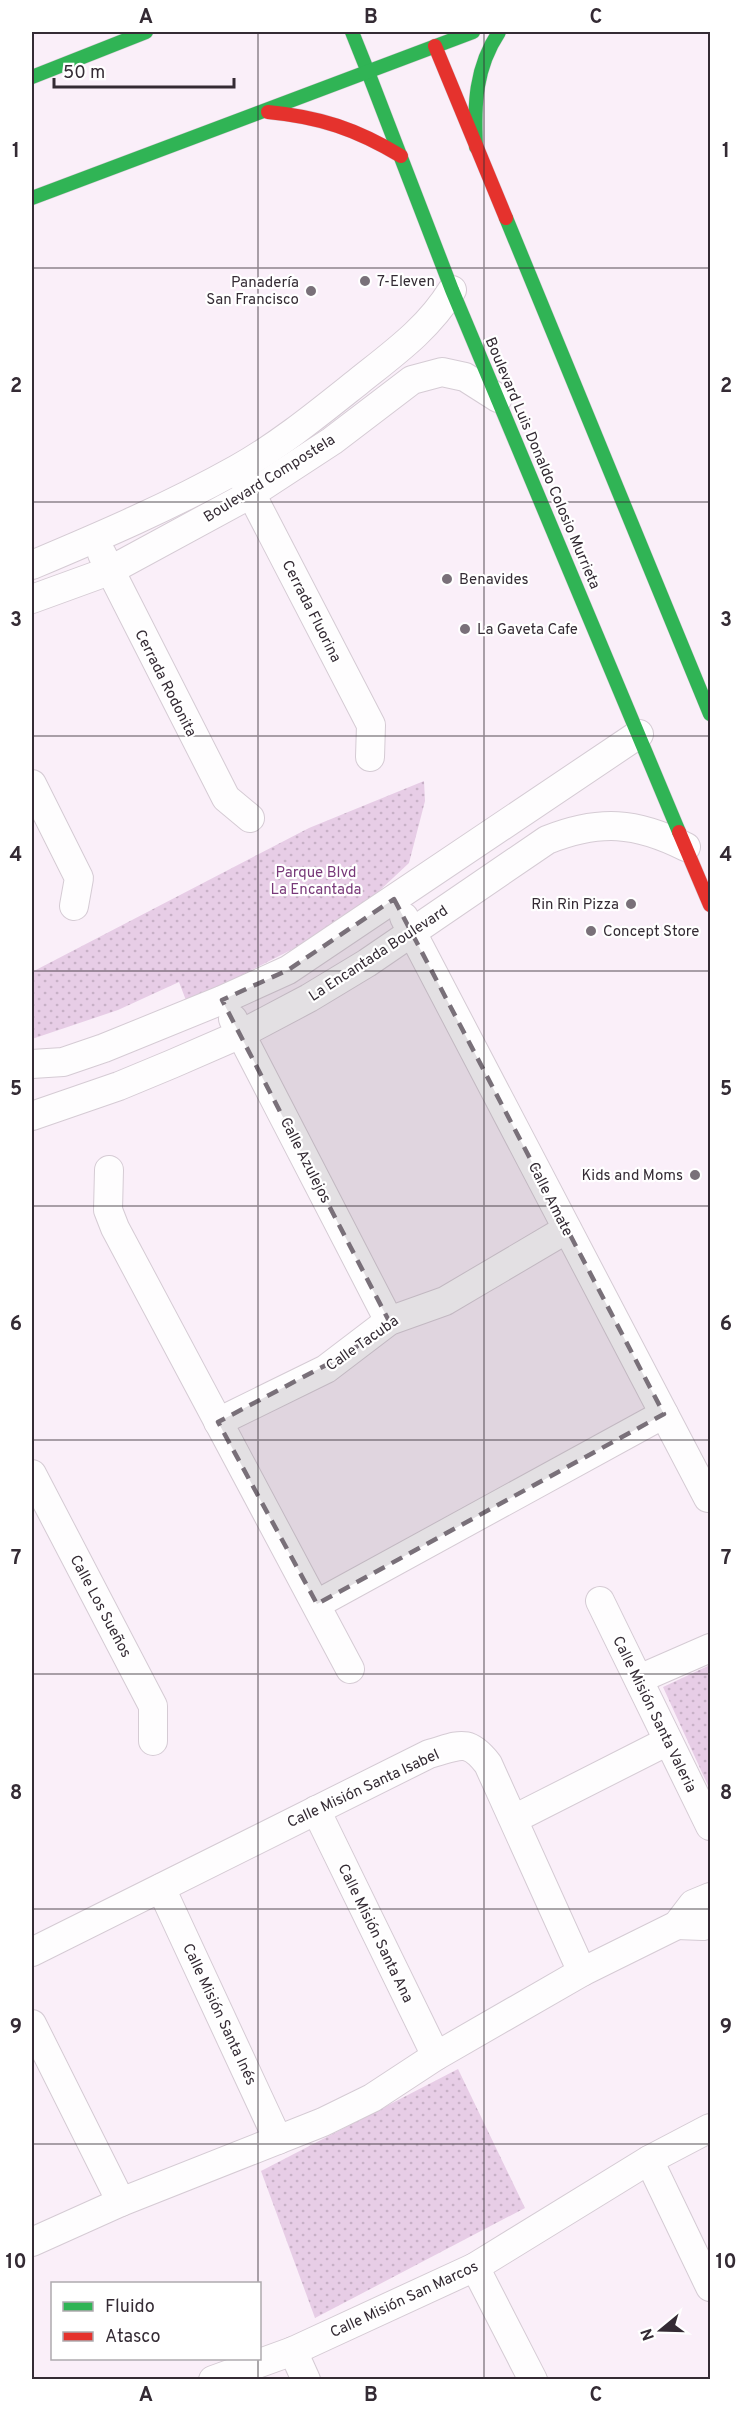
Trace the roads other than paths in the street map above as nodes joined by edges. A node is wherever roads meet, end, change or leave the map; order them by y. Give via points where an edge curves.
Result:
1 (146, 32) edge
2 (352, 32) edge
3 (428, 32) edge
4 (473, 32) edge
5 (499, 32) edge
6 (435, 46) junction
7 (368, 72) junction
8 (32, 77) edge
9 (261, 111) junction
10 (477, 147) junction
11 (401, 156) junction
12 (32, 198) edge
13 (452, 290) junction
14 (498, 398) junction
15 (336, 400) junction
16 (352, 424) junction
17 (238, 468) junction
18 (251, 494) junction
19 (96, 538) junction
20 (32, 566) edge
21 (108, 571) junction
22 (32, 599) edge
23 (711, 714) edge
24 (639, 734) junction
25 (370, 757) dead end
26 (32, 784) edge
27 (250, 818) dead end
28 (686, 847) junction
29 (706, 886) edge
30 (394, 899) junction
31 (711, 905) edge
32 (74, 906) dead end
33 (413, 932) junction
34 (222, 1000) junction
35 (241, 1034) junction
36 (32, 1064) edge
37 (32, 1091) edge
38 (32, 1114) edge
39 (109, 1170) dead end
40 (567, 1229) junction
41 (389, 1321) junction
42 (664, 1414) junction
43 (219, 1422) junction
44 (33, 1480) edge
45 (708, 1498) dead end
46 (600, 1601) dead end
47 (317, 1604) junction
48 (711, 1648) edge
49 (350, 1669) dead end
50 (639, 1679) junction
51 (668, 1741) junction
52 (153, 1742) dead end
53 (316, 1810) junction
54 (514, 1819) junction
55 (711, 1826) edge
56 (160, 1888) junction
57 (711, 1897) edge
58 (711, 1924) edge
59 (677, 1925) junction
60 (32, 1952) edge
61 (582, 1972) junction
62 (32, 2024) edge
63 (436, 2056) junction
64 (711, 2128) edge
65 (279, 2139) junction
66 (649, 2160) junction
67 (121, 2202) junction
68 (32, 2242) edge
69 (475, 2267) junction
70 (711, 2287) edge
71 (292, 2351) junction
72 (213, 2379) edge
73 (306, 2379) edge
74 (533, 2379) edge

1 - 8 main road
2 - 7 main road, Boulevard Luis Donaldo Colosio Murrieta
3 - 6 main road
4 - 6 main road
5 - 10 main road via 482,59 476,80
6 - 7 main road
6 - 10 main road
7 - 9 main road
7 - 11 main road, Boulevard Luis Donaldo Colosio Murrieta
9 - 11 main road via 326,119 360,131
9 - 12 main road
10 - 23 main road
11 - 13 main road, Boulevard Luis Donaldo Colosio Murrieta
13 - 14 main road, Boulevard Luis Donaldo Colosio Murrieta
13 - 15 street, Boulevard Compostela via 439,312 416,336
14 - 16 street, Boulevard Compostela via 465,377 442,372 426,374
14 - 24 main road, Boulevard Luis Donaldo Colosio Murrieta
15 - 16 street
15 - 17 street, Boulevard Compostela
16 - 18 street, Boulevard Compostela
17 - 18 street, Cerrada Fluorina
17 - 19 street, Boulevard Compostela
18 - 21 street, Boulevard Compostela
18 - 25 street, Cerrada Fluorina via 371,725
19 - 20 street, Boulevard Compostela
19 - 21 street, Cerrada Rodonita
21 - 22 street, Boulevard Compostela
21 - 27 street, Cerrada Rodonita via 226,798
24 - 28 main road, Boulevard Luis Donaldo Colosio Murrieta
24 - 30 street
26 - 32 street via 79,878
28 - 29 main road, Boulevard Luis Donaldo Colosio Murrieta
28 - 33 street, La Encantada Boulevard via 658,833 628,826 597,825 571,830 525,853
29 - 31 main road, Boulevard Luis Donaldo Colosio Murrieta
30 - 33 street, Calle Amate
30 - 34 street via 288,970
33 - 35 street, La Encantada Boulevard via 319,992
33 - 40 street, Calle Amate
34 - 35 street, Calle Azulejos
34 - 36 street via 63,1062
35 - 38 street, La Encantada Boulevard via 119,1086
35 - 41 street, Calle Azulejos
37 - 38 street, La Encantada Boulevard
39 - 43 street via 108,1210 115,1228
40 - 41 street, Calle Tacuba via 445,1301
40 - 42 street, Calle Amate
41 - 43 street, Calle Tacuba via 326,1369
42 - 45 street, Calle Amate
42 - 47 street
43 - 47 street
44 - 52 street, Calle Los Sueños via 153,1706
46 - 50 street, Calle Misión Santa Valeria
47 - 49 street
48 - 50 street
50 - 51 street, Calle Misión Santa Valeria
51 - 54 street
51 - 55 street, Calle Misión Santa Valeria
53 - 54 street, Calle Misión Santa Isabel via 429,1754 466,1746 476,1750 488,1764
53 - 56 street, Calle Misión Santa Isabel
53 - 63 street, Calle Misión Santa Ana
54 - 61 street, Calle Misión Santa Isabel
56 - 60 street, Calle Misión Santa Isabel
56 - 65 street, Calle Misión Santa Inés
57 - 59 street via 693,1904
58 - 59 street
59 - 61 street
61 - 63 street
62 - 67 street
63 - 65 street via 372,2098
64 - 66 street, Calle Misión San Marcos
65 - 67 street
66 - 69 street, Calle Misión San Marcos
66 - 70 street
67 - 68 street
69 - 71 street, Calle Misión San Marcos
69 - 74 street
71 - 72 street, Calle Misión San Marcos
71 - 73 street

